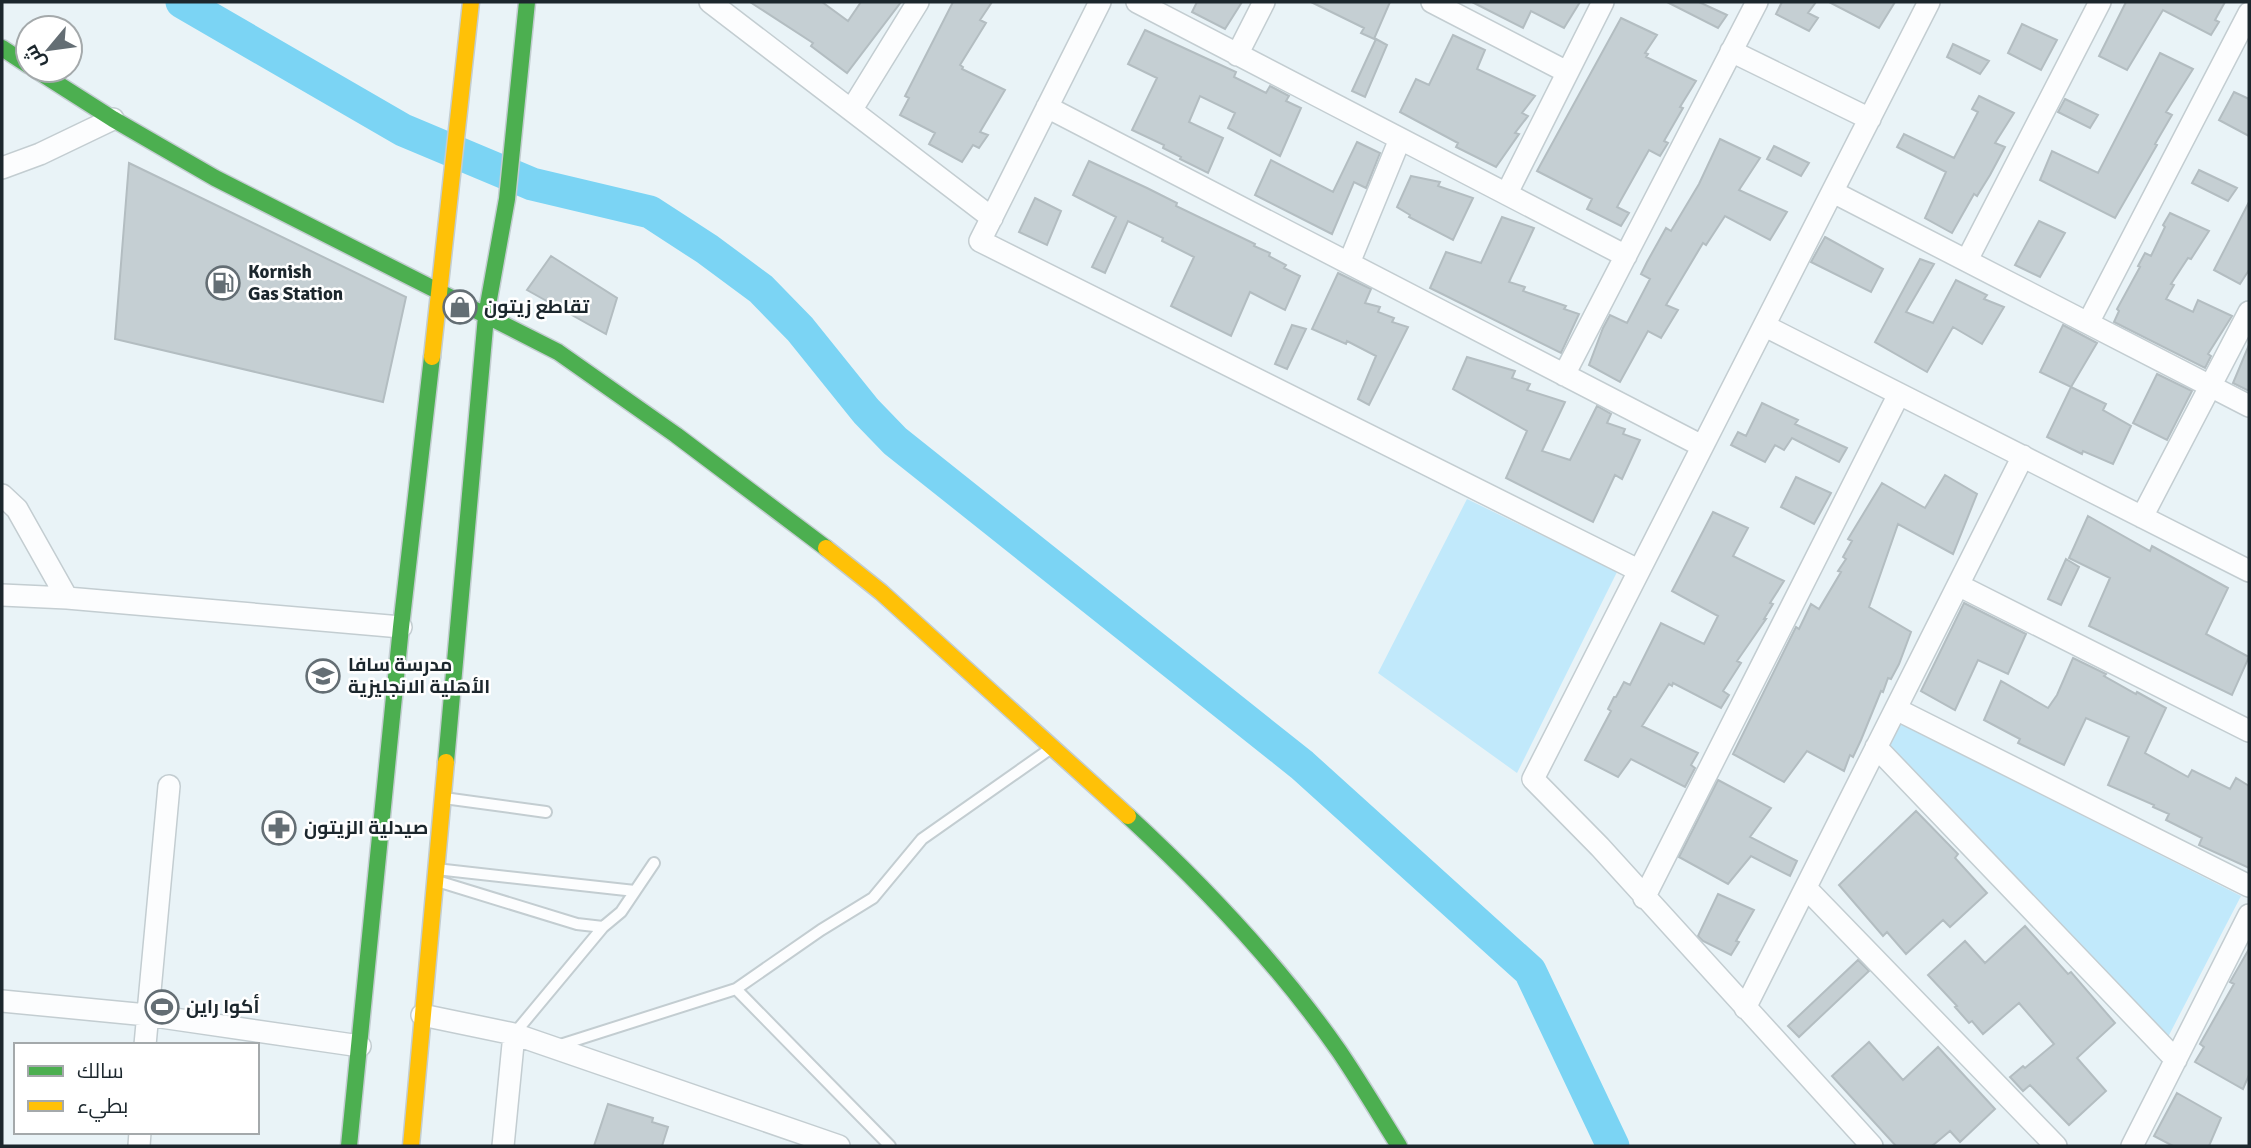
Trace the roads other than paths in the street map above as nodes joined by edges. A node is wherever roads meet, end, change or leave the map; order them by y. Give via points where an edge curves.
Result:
1 (471, 2) edge
2 (527, 2) edge
3 (710, 2) edge
4 (918, 2) edge
5 (1100, 2) edge
6 (1137, 2) edge
7 (1264, 2) edge
8 (1432, 2) edge
9 (1603, 2) edge
10 (1757, 2) edge
11 (1929, 2) edge
12 (2099, 2) edge
13 (2249, 13) edge
14 (1731, 51) junction
15 (1237, 55) junction
16 (1567, 72) junction
17 (58, 84) edge
18 (1047, 107) junction
19 (852, 109) junction
20 (113, 119) junction
21 (1870, 120) junction
22 (1400, 139) junction
23 (2, 169) edge
24 (1833, 192) junction
25 (1507, 193) junction
26 (992, 218) junction
27 (1626, 256) junction
28 (1966, 260) junction
29 (1349, 263) junction
30 (440, 292) junction
31 (2249, 312) edge
32 (486, 316) junction
33 (2088, 323) junction
34 (1765, 326) junction
35 (1564, 375) junction
36 (2211, 386) junction
37 (1899, 394) junction
38 (2249, 406) edge
39 (1702, 446) junction
40 (2023, 456) junction
41 (2, 495) edge
42 (2142, 517) junction
43 (1638, 570) junction
44 (2249, 571) edge
45 (1958, 584) junction
46 (2, 595) edge
47 (67, 598) junction
48 (401, 627) junction
49 (1896, 709) junction
50 (2249, 731) edge
51 (1876, 747) junction
52 (1053, 748) junction
53 (169, 786) dead end
54 (442, 797) junction
55 (546, 812) dead end
56 (654, 863) dead end
57 (435, 874) junction
58 (2249, 886) edge
59 (1805, 888) junction
60 (635, 891) junction
61 (1644, 898) junction
62 (2249, 915) edge
63 (603, 927) junction
64 (736, 989) junction
65 (2, 1001) edge
66 (1745, 1008) junction
67 (147, 1014) junction
68 (422, 1015) junction
69 (514, 1034) junction
70 (145, 1043) edge
71 (360, 1046) junction
72 (552, 1047) junction
73 (2176, 1060) junction
74 (349, 1146) edge
75 (411, 1146) edge
76 (503, 1146) edge
77 (839, 1146) edge
78 (890, 1146) edge
79 (1399, 1146) edge
80 (1872, 1146) edge
81 (2056, 1146) edge
82 (2132, 1146) edge

1 - 30 street
2 - 32 street via 500,258
3 - 19 street
4 - 19 street
5 - 18 street
6 - 15 street
7 - 15 street
8 - 16 street
9 - 16 street
10 - 14 street
11 - 21 street
12 - 28 street
13 - 33 street
14 - 21 street
14 - 27 street
15 - 22 street
16 - 25 street
17 - 20 street
18 - 26 street
18 - 29 street
19 - 26 street
20 - 23 street
20 - 30 street via 227,184
21 - 24 street
22 - 25 street
22 - 29 street
24 - 28 street
24 - 34 street
25 - 27 street
26 - 43 street via 980,240
27 - 35 street
28 - 33 street
29 - 35 street
30 - 32 street
30 - 48 street
31 - 36 street
32 - 52 street via 582,368 746,485 881,593
32 - 54 street
33 - 36 street
34 - 37 street
34 - 39 street
35 - 39 street
36 - 38 street
36 - 42 street
37 - 40 street
37 - 61 street
39 - 43 street
40 - 42 street
40 - 45 street
41 - 47 street via 17,509
42 - 44 street
43 - 61 street via 1533,779
45 - 49 street
45 - 50 street
46 - 47 street
47 - 48 street
48 - 71 street
49 - 51 street
49 - 58 street
51 - 59 street
51 - 73 street
52 - 64 lane via 922,839 873,898
52 - 79 street via 1179,865 1263,954 1339,1051
53 - 67 street
54 - 55 lane
54 - 57 street
56 - 60 lane
57 - 60 lane
57 - 63 lane via 577,924
57 - 68 street
59 - 66 street
59 - 81 street
60 - 63 lane
61 - 66 street
62 - 73 street
63 - 69 lane
64 - 72 lane
64 - 78 lane
65 - 67 street
66 - 80 street
67 - 70 street
67 - 71 street
68 - 69 street
68 - 75 street
69 - 72 street
69 - 76 street
71 - 74 street
72 - 77 street
73 - 82 street

